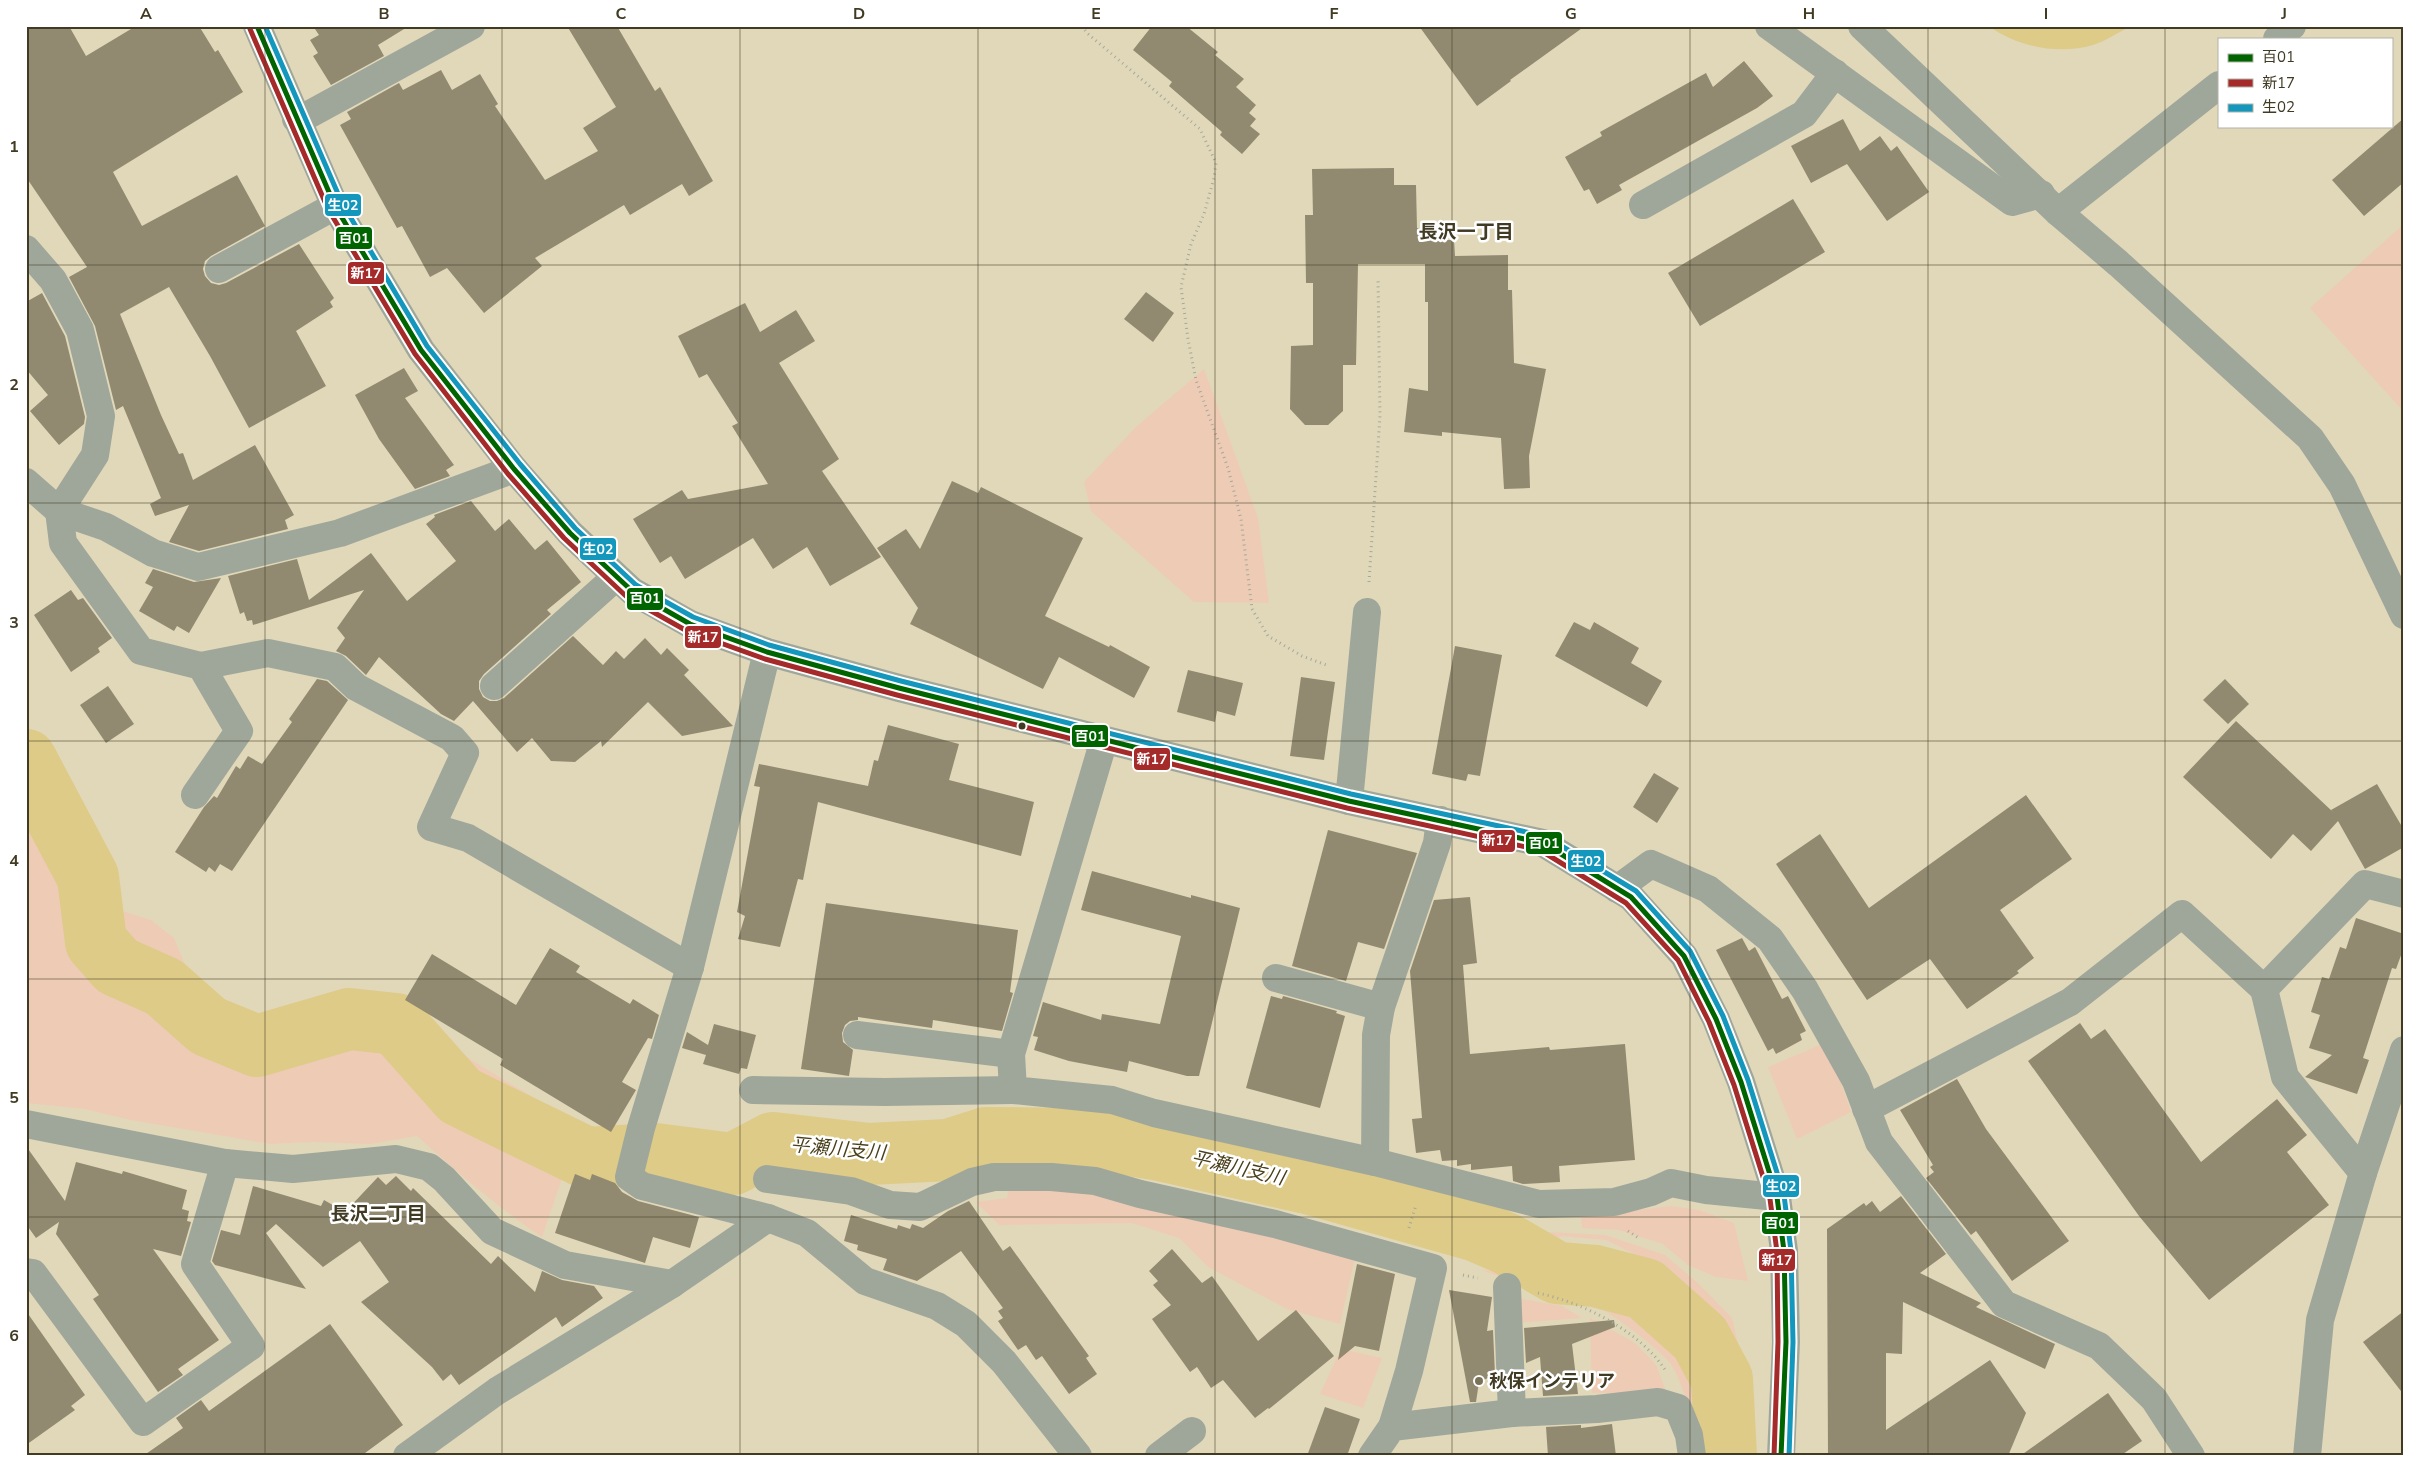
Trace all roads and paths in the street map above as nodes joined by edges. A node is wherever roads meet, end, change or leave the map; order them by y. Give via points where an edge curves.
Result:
1 (257, 26) edge
2 (471, 26) edge
3 (1082, 26) edge
4 (1769, 26) edge
5 (1862, 26) edge
6 (2292, 26) edge
7 (2278, 38) edge
8 (1835, 73) junction
9 (2218, 86) edge
10 (296, 119) junction
11 (2049, 203) junction
12 (1643, 205) dead end
13 (335, 206) junction
14 (26, 249) edge
15 (220, 268) dead end
16 (1378, 278) dead end
17 (514, 469) junction
18 (26, 482) edge
19 (59, 511) junction
20 (616, 577) junction
21 (1367, 612) joint
22 (2404, 615) edge
23 (767, 652) junction
24 (201, 666) junction
25 (1360, 677) junction
26 (494, 686) dead end
27 (1104, 740) junction
28 (195, 795) dead end
29 (1349, 801) junction
30 (1440, 820) junction
31 (1617, 889) junction
32 (2404, 894) edge
33 (690, 967) junction
34 (1276, 978) dead end
35 (2264, 990) junction
36 (1381, 1006) junction
37 (857, 1034) dead end
38 (2404, 1050) edge
39 (1011, 1054) junction
40 (753, 1090) dead end
41 (1013, 1090) junction
42 (1866, 1109) junction
43 (26, 1124) edge
44 (1374, 1162) junction
45 (225, 1163) junction
46 (2363, 1173) junction
47 (1425, 1176) junction
48 (767, 1179) dead end
49 (1777, 1197) junction
50 (768, 1218) junction
51 (1399, 1259) junction
52 (26, 1272) edge
53 (672, 1284) junction
54 (1507, 1287) dead end
55 (1598, 1315) dead end
56 (1668, 1374) dead end
57 (1512, 1413) junction
58 (1392, 1427) junction
59 (1192, 1431) dead end
60 (407, 1456) edge
61 (1078, 1456) edge
62 (1159, 1456) edge
63 (1372, 1456) edge
64 (1692, 1456) edge
65 (1781, 1456) edge
66 (2192, 1456) edge
67 (2308, 1456) edge

1 - 10 street
2 - 10 street
3 - 25 path via 1087,34 1200,130 1216,163 1204,214 1191,244 1182,287 1196,380 1228,468 1240,519 1252,609 1268,636 1302,656
4 - 8 street
5 - 11 street
6 - 7 street
8 - 11 street via 2012,202
8 - 12 street via 1804,114
9 - 11 street
10 - 13 street
11 - 22 street via 2310,438 2342,485
13 - 15 street
13 - 17 street via 421,350
14 - 19 street via 53,280 80,330 101,416 95,455
16 - 21 path via 1380,416
17 - 19 street via 340,533 198,567 153,553 106,527
17 - 20 street via 570,533
18 - 19 street
19 - 24 street via 63,544 142,651
20 - 23 street via 632,591 690,624
20 - 26 street
21 - 25 street
23 - 27 street
23 - 33 street
24 - 28 street via 239,731
24 - 33 street via 268,653 336,667 356,687 452,738 465,753 431,827 468,838
25 - 29 street
27 - 29 street
27 - 39 street
29 - 30 street
30 - 31 street via 1543,843
30 - 36 street via 1436,843
31 - 42 street via 1651,864 1708,889 1770,939 1805,990 1852,1073
31 - 49 street via 1631,897 1684,956 1716,1019 1741,1082
32 - 35 street via 2365,884
33 - 50 street via 641,1128 630,1177 642,1186
34 - 36 street
35 - 42 street via 2182,914 2070,1002
35 - 46 street via 2286,1077
36 - 44 street via 1376,1035
37 - 39 street
38 - 46 street
39 - 41 street
40 - 41 street
41 - 44 street via 1112,1100 1154,1113
42 - 66 street via 1879,1142 2004,1304 2099,1346 2154,1399
43 - 45 street
44 - 47 street
45 - 52 street via 195,1264 251,1346 143,1422 33,1273
45 - 53 street via 293,1169 396,1159 429,1167 492,1231 565,1266
46 - 67 street via 2320,1320
47 - 49 street via 1539,1204 1614,1202 1671,1183
47 - 51 path
48 - 51 street via 851,1191 890,1204 920,1207 972,1182 994,1177 1095,1181 1275,1224
49 - 65 street via 1784,1251 1786,1333
50 - 53 street
50 - 61 street via 806,1233 865,1281 937,1306 966,1324 1004,1362
51 - 58 street via 1433,1268 1409,1372
53 - 60 street via 497,1391
54 - 57 street
55 - 56 path via 1619,1326 1641,1344 1660,1361
57 - 58 street
57 - 64 street via 1658,1402 1678,1408 1689,1434
58 - 63 street
59 - 62 street

